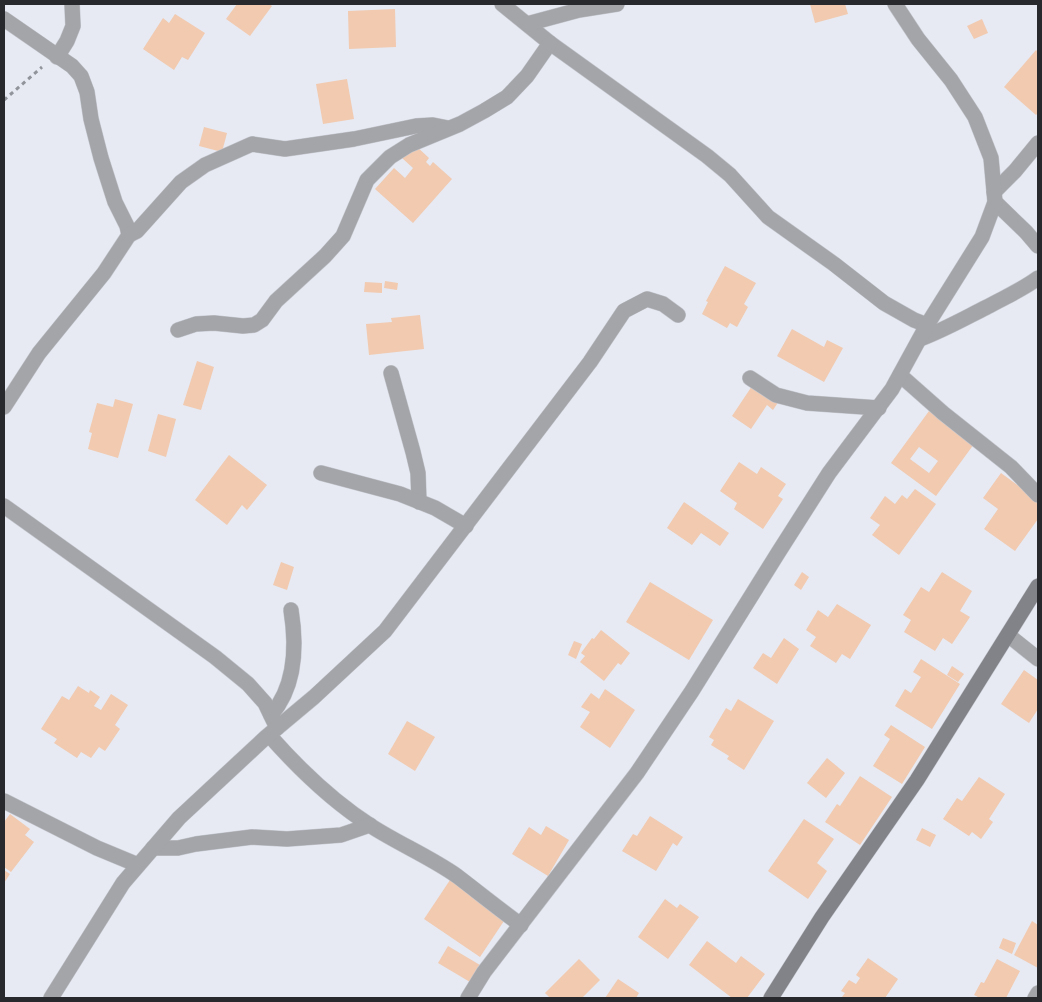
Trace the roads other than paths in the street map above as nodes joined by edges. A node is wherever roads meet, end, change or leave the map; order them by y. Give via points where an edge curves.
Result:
1 (72, 4) edge
2 (502, 4) edge
3 (617, 4) edge
4 (895, 4) edge
5 (4, 19) edge
6 (527, 24) junction
7 (550, 44) junction
8 (56, 56) junction
9 (450, 128) junction
10 (1038, 143) edge
11 (994, 197) junction
12 (128, 235) junction
13 (1038, 246) edge
14 (1038, 278) edge
15 (678, 315) dead end
16 (927, 325) junction
17 (178, 330) dead end
18 (920, 339) junction
19 (391, 373) dead end
20 (900, 375) junction
21 (750, 378) dead end
22 (4, 407) edge
23 (879, 408) junction
24 (321, 473) dead end
25 (1038, 495) edge
26 (419, 502) junction
27 (4, 506) edge
28 (466, 526) junction
29 (1038, 586) edge
30 (291, 610) dead end
31 (1008, 635) junction
32 (1038, 659) edge
33 (272, 726) junction
34 (4, 801) edge
35 (370, 825) junction
36 (153, 848) junction
37 (138, 865) junction
38 (521, 925) junction
39 (1038, 992) edge
40 (51, 998) edge
41 (468, 998) edge
42 (771, 998) edge
43 (1035, 998) edge

1 - 8 street via 71,33
2 - 6 street
3 - 6 street
4 - 11 street via 975,117 991,158
5 - 8 street
6 - 7 street
7 - 9 street via 507,97
7 - 16 street via 707,156 730,175 768,217 884,303
8 - 12 street via 81,76 88,92 101,158
9 - 12 street via 416,126 285,149 252,144 195,171 137,231
9 - 17 street via 409,145 390,157 367,180 342,236 276,301 262,320 254,325 196,324
10 - 11 street
11 - 13 street
11 - 16 street via 982,237
12 - 22 street via 104,273 39,353
14 - 18 street via 944,330
15 - 28 street via 663,304 647,299 624,311 590,362
16 - 18 street
18 - 20 street
19 - 26 street via 418,473
20 - 23 street
20 - 25 street via 1011,468
21 - 23 street via 776,395 807,403
23 - 38 street via 829,473 636,774
24 - 26 street
26 - 28 street
27 - 33 street via 248,684 265,703
28 - 33 street via 385,631 340,674
29 - 31 street
30 - 33 street via 295,630 294,657 290,681
31 - 32 street
31 - 42 street via 917,780 822,917
33 - 35 street via 310,779
33 - 36 street via 178,818
34 - 37 street
35 - 36 street via 341,835 286,839 252,837 178,848
35 - 38 street via 457,877
36 - 37 street
37 - 40 street via 123,883
38 - 41 street
39 - 43 street

